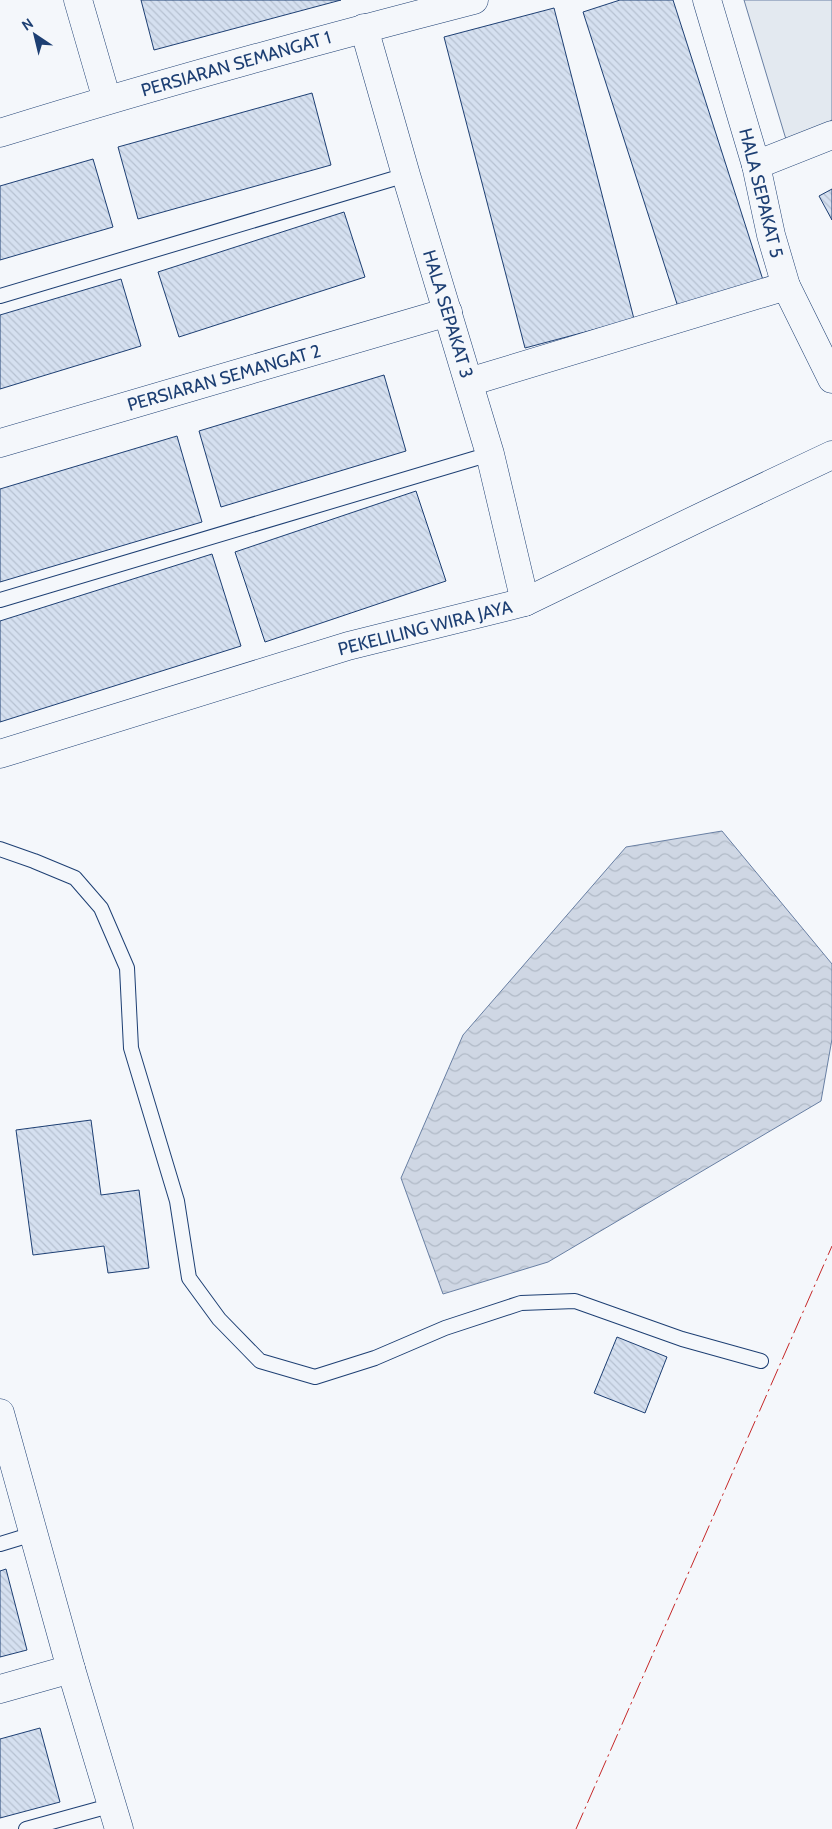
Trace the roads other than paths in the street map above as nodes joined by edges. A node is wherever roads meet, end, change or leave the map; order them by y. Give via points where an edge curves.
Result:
1 (78, 0) edge
2 (474, 0) edge
3 (707, 0) edge
4 (364, 28) junction
5 (107, 100) junction
6 (0, 133) edge
7 (832, 135) edge
8 (756, 165) junction
9 (406, 175) junction
10 (786, 286) junction
11 (0, 296) edge
12 (448, 312) junction
13 (832, 379) edge
14 (469, 382) junction
15 (0, 443) edge
16 (490, 454) junction
17 (832, 455) edge
18 (0, 600) edge
19 (525, 602) junction
20 (0, 754) edge
21 (0, 849) edge
22 (761, 1361) dead end
23 (0, 1413) edge
24 (33, 1534) junction
25 (0, 1544) edge
26 (71, 1669) junction
27 (0, 1689) edge
28 (116, 1817) edge
29 (26, 1829) edge

1 - 5 street
2 - 4 street, PERSIARAN SEMANGAT 1
3 - 8 street, HALA SEPAKAT 5
4 - 5 street, PERSIARAN SEMANGAT 1
4 - 9 street, HALA SEPAKAT 3
5 - 6 street, PERSIARAN SEMANGAT 1
7 - 8 street
8 - 10 street, HALA SEPAKAT 5 via 770,235
9 - 11 lane
9 - 12 street, HALA SEPAKAT 3
10 - 13 street, HALA SEPAKAT 5
10 - 14 street
12 - 14 street, HALA SEPAKAT 3
12 - 15 street, PERSIARAN SEMANGAT 2
14 - 16 street, HALA SEPAKAT 3
16 - 18 lane
16 - 19 street, HALA SEPAKAT 3
17 - 19 street, PEKELILING WIRA JAYA
19 - 20 street, PEKELILING WIRA JAYA via 348,646
21 - 22 lane via 75,878 101,908 127,968 131,1048 177,1201 189,1278 220,1319 260,1361 315,1377 521,1303 575,1301 682,1339
23 - 24 street
24 - 25 lane
24 - 26 street
26 - 27 street
26 - 28 street
28 - 29 lane

